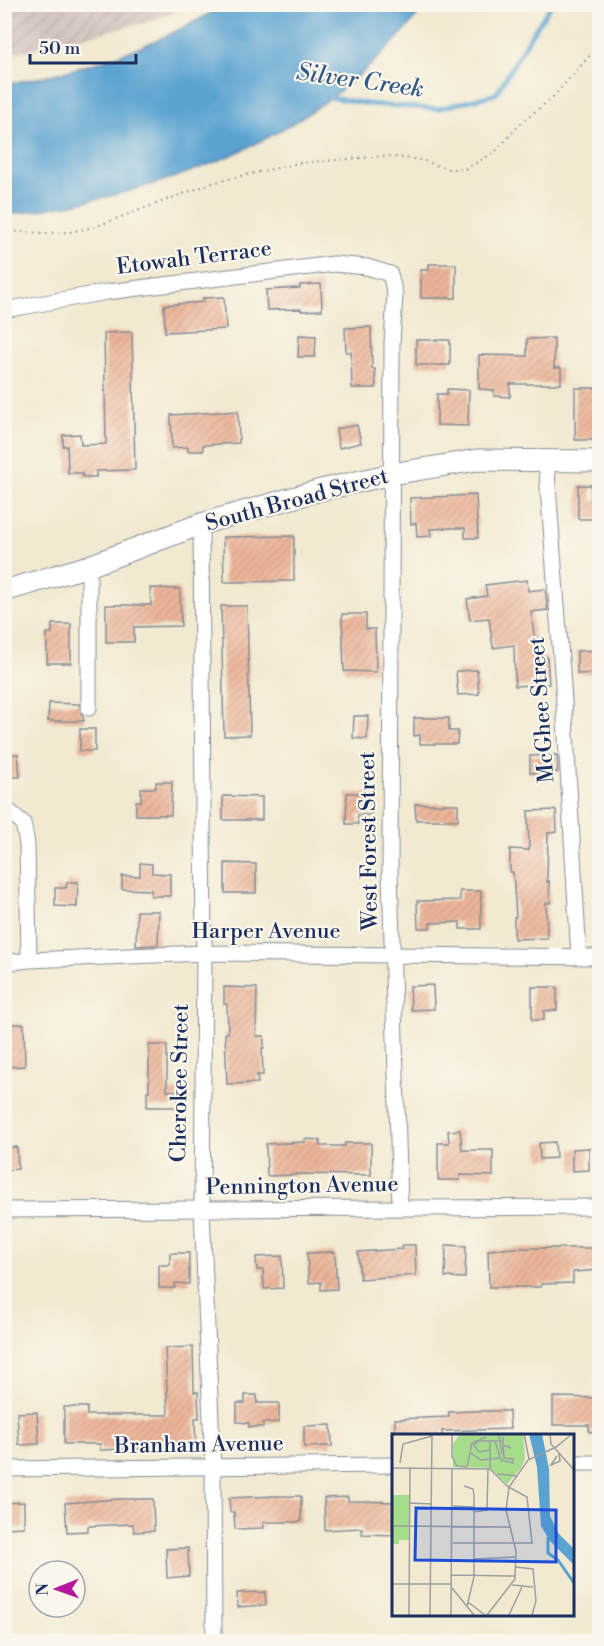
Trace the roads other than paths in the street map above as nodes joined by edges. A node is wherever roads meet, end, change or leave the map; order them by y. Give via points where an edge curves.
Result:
1 (390, 274) joint
2 (4, 310) edge
3 (546, 460) junction
4 (600, 461) edge
5 (392, 474) junction
6 (201, 524) junction
7 (89, 566) junction
8 (4, 591) edge
9 (89, 708) dead end
10 (4, 807) edge
11 (204, 953) junction
12 (393, 954) junction
13 (579, 957) junction
14 (600, 957) edge
15 (29, 960) junction
16 (4, 963) edge
17 (400, 1207) junction
18 (600, 1207) edge
19 (4, 1210) edge
20 (202, 1210) junction
21 (574, 1463) edge
22 (600, 1463) edge
23 (392, 1465) edge
24 (213, 1468) junction
25 (4, 1469) edge
26 (214, 1641) edge

1 - 2 street, Etowah Terrace via 334,264 107,292
1 - 5 street, West Forest Street via 395,294
3 - 4 main road, South Broad Street
3 - 5 main road, South Broad Street via 477,460
3 - 13 street, McGhee Street
5 - 6 main road, South Broad Street
5 - 12 street, West Forest Street
6 - 7 main road, South Broad Street
6 - 11 street, Cherokee Street
7 - 8 main road, South Broad Street
7 - 9 street
10 - 15 street via 23,824 27,844
11 - 12 street, Harper Avenue
11 - 15 street, Harper Avenue
11 - 20 street, Cherokee Street
12 - 13 street, Harper Avenue
12 - 17 street, West Forest Street
13 - 14 street, Harper Avenue
15 - 16 street, Harper Avenue
17 - 18 street, Pennington Avenue
17 - 20 street, Pennington Avenue
19 - 20 street, Pennington Avenue
20 - 24 street, Cherokee Street
21 - 22 street
23 - 24 street, Branham Avenue
24 - 25 street, Branham Avenue
24 - 26 street, Cherokee Street

